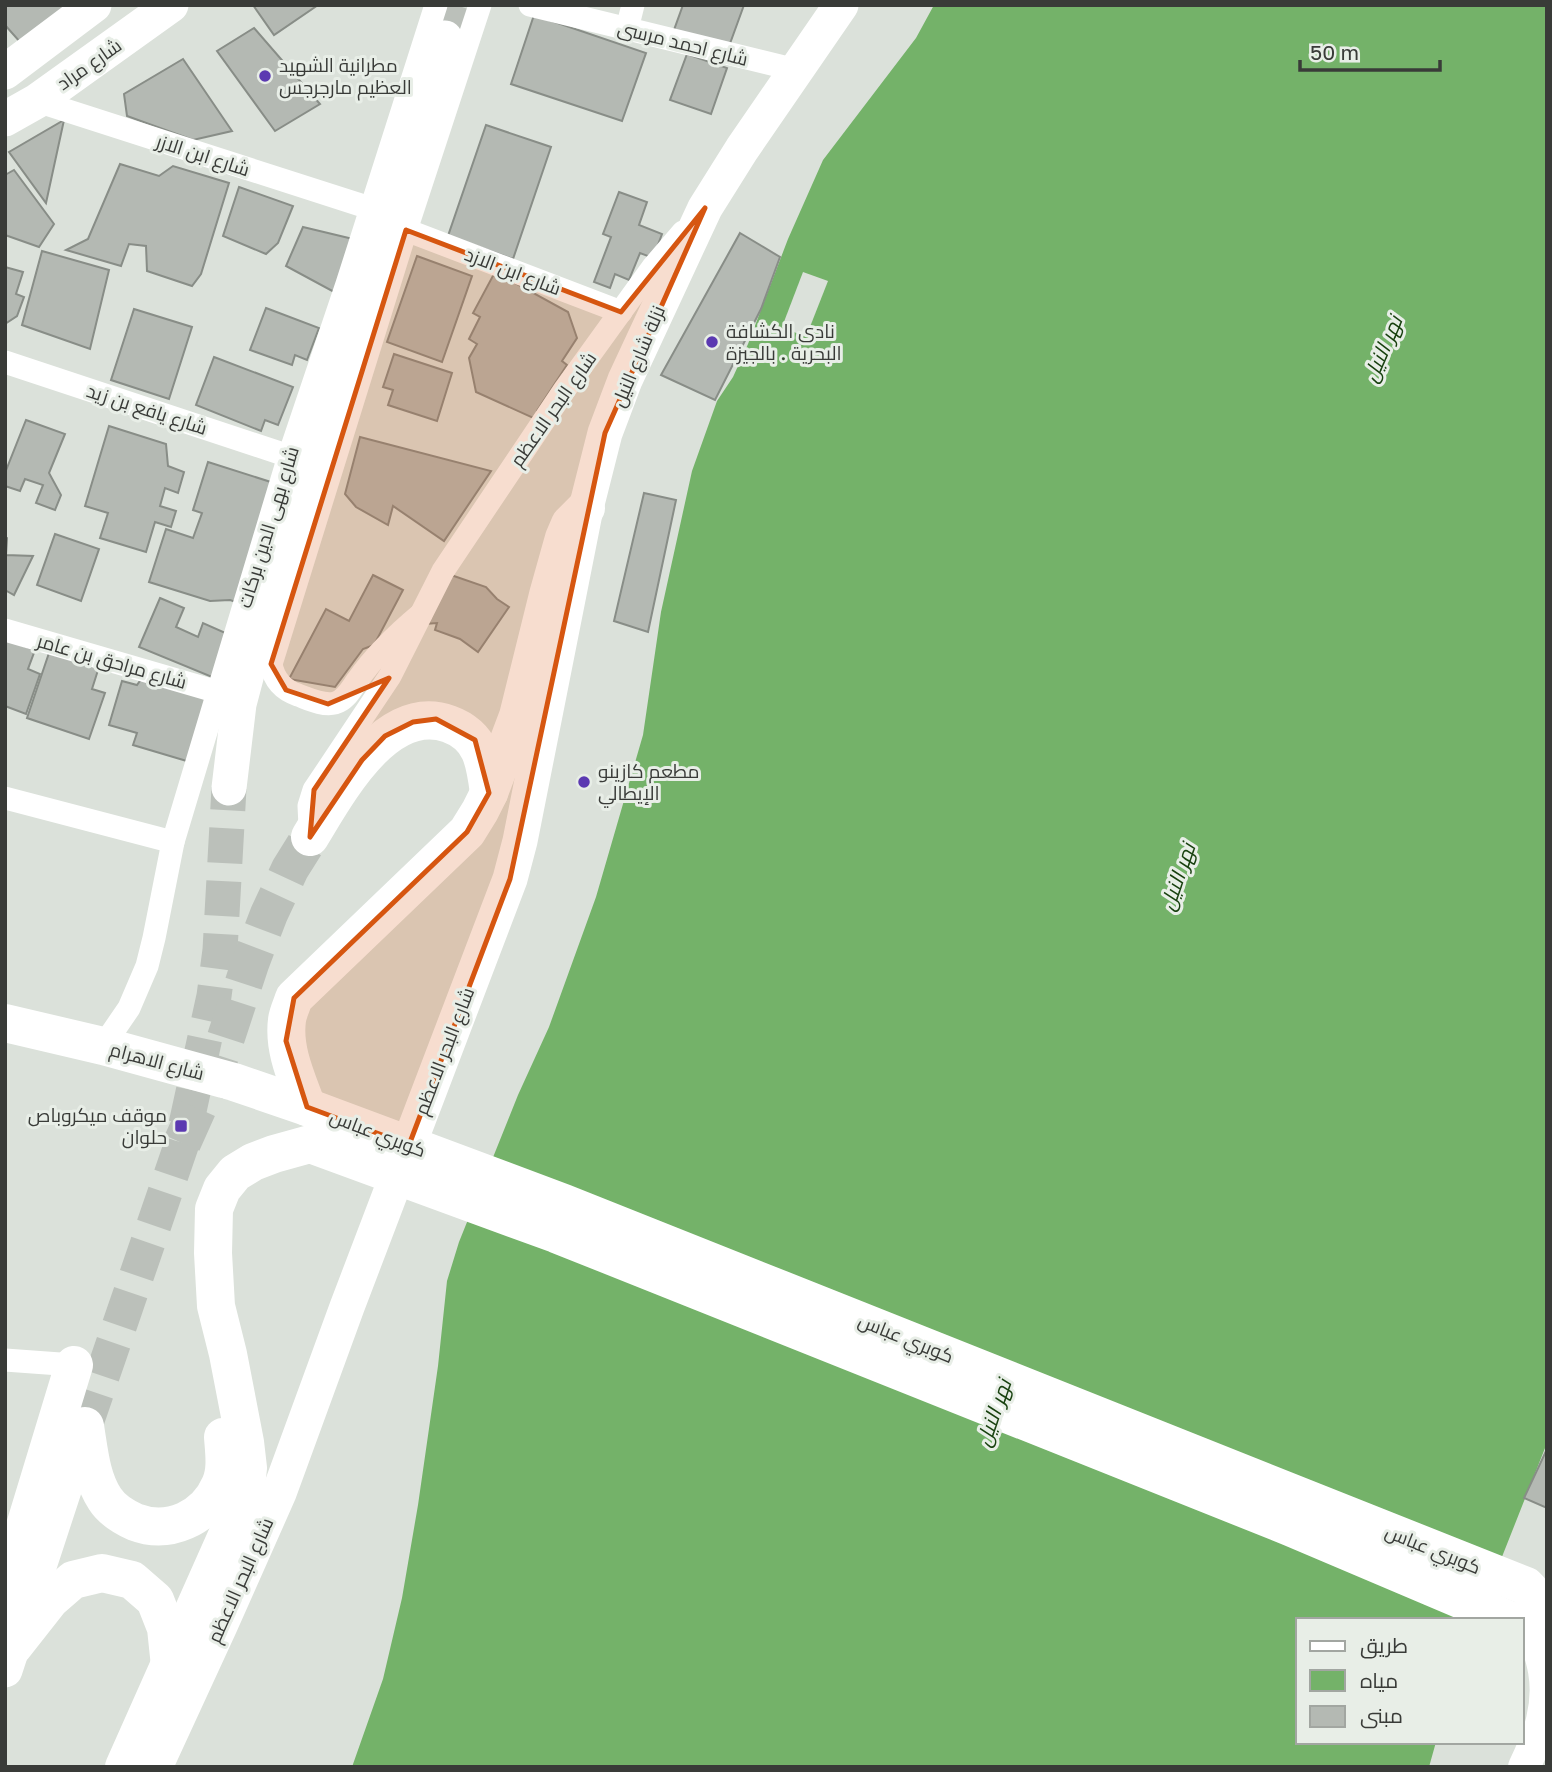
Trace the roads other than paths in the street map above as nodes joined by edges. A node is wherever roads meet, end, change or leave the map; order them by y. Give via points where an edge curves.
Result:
1 (94, 5) edge
2 (171, 5) edge
3 (436, 5) edge
4 (480, 5) edge
5 (530, 5) edge
6 (634, 5) edge
7 (841, 5) edge
8 (627, 29) junction
9 (445, 38) tunnel mouth
10 (796, 70) junction
11 (5, 72) edge
12 (37, 101) junction
13 (5, 119) edge
14 (370, 208) junction
15 (705, 208) junction
16 (406, 230) junction
17 (357, 287) junction
18 (621, 312) junction
19 (5, 362) edge
20 (289, 456) junction
21 (586, 508) junction
22 (421, 614) junction
23 (5, 629) edge
24 (218, 692) junction
25 (229, 788) tunnel mouth
26 (489, 793) junction
27 (5, 799) edge
28 (310, 836) joint
29 (173, 842) junction
30 (5, 1023) edge
31 (103, 1046) junction
32 (307, 1107) junction
33 (216, 1306) junction
34 (5, 1360) edge
35 (74, 1365) joint
36 (85, 1426) joint
37 (14, 1532) edge
38 (5, 1592) edge
39 (1514, 1596) edge
40 (1524, 1623) edge
41 (1524, 1628) edge
42 (9, 1659) edge
43 (170, 1666) junction
44 (1546, 1674) edge
45 (124, 1767) edge
46 (155, 1767) edge
47 (1524, 1767) edge

1 - 11 main road
2 - 12 main road, شارع مراد
3 - 14 street, شارع بهى الدين بركات
4 - 16 street
5 - 8 street, شارع احمد مرسى
6 - 8 street
7 - 10 main road, شارع البحر الاعظم
8 - 10 street, شارع احمد مرسى
9 - 17 main road, شارع بهى الدين بركات
10 - 15 main road, شارع البحر الاعظم
12 - 13 main road, شارع مراد
12 - 14 street, شارع ابن الازر
14 - 17 street, شارع بهى الدين بركات
15 - 18 street, شارع البحر الاعظم
15 - 21 main road, نزلة شارع النيل via 625,380
16 - 18 street, شارع ابن الازد
16 - 22 street via 271,664 275,678 294,694 336,703
17 - 20 street, شارع بهى الدين بركات
17 - 25 main road, شارع بهى الدين بركات via 239,704
18 - 22 street, شارع البحر الاعظم via 443,571
19 - 20 street, شارع يافع بن زيد
20 - 24 street, شارع بهى الدين بركات
21 - 26 highway via 564,538 519,716
21 - 46 main road, شارع البحر الاعظم via 510,879 279,1493
22 - 28 street, شارع البحر الاعظم via 390,676 314,790 309,806
23 - 24 street, شارع مراحق بن عامر
24 - 29 street, شارع بهى الدين بركات
26 - 28 highway via 485,763 475,740 459,727 436,719 413,722 385,736 362,760
26 - 32 highway via 467,832 294,998 286,1041
27 - 29 street
29 - 31 street, شارع بهى الدين بركات via 147,966 129,1008
30 - 31 highway, شارع الاهرام
31 - 32 highway, شارع الاهرام
32 - 39 highway, كوبري عباس via 577,1208
33 - 36 highway via 225,1460 221,1483 209,1504 191,1518 169,1526 145,1526 123,1517 106,1501 95,1480
33 - 39 highway, كوبري عباس via 214,1209 222,1189 235,1173 253,1162 310,1144 556,1234 1290,1527
33 - 43 highway via 245,1442 245,1495
34 - 35 street
35 - 37 highway
36 - 42 main road
37 - 38 highway
39 - 40 highway via 1532,1592 1535,1599 1532,1615
41 - 44 main road
42 - 43 highway via 50,1600 72,1580 102,1573 132,1580 155,1600 166,1628
43 - 45 highway
44 - 47 main road via 1545,1710

